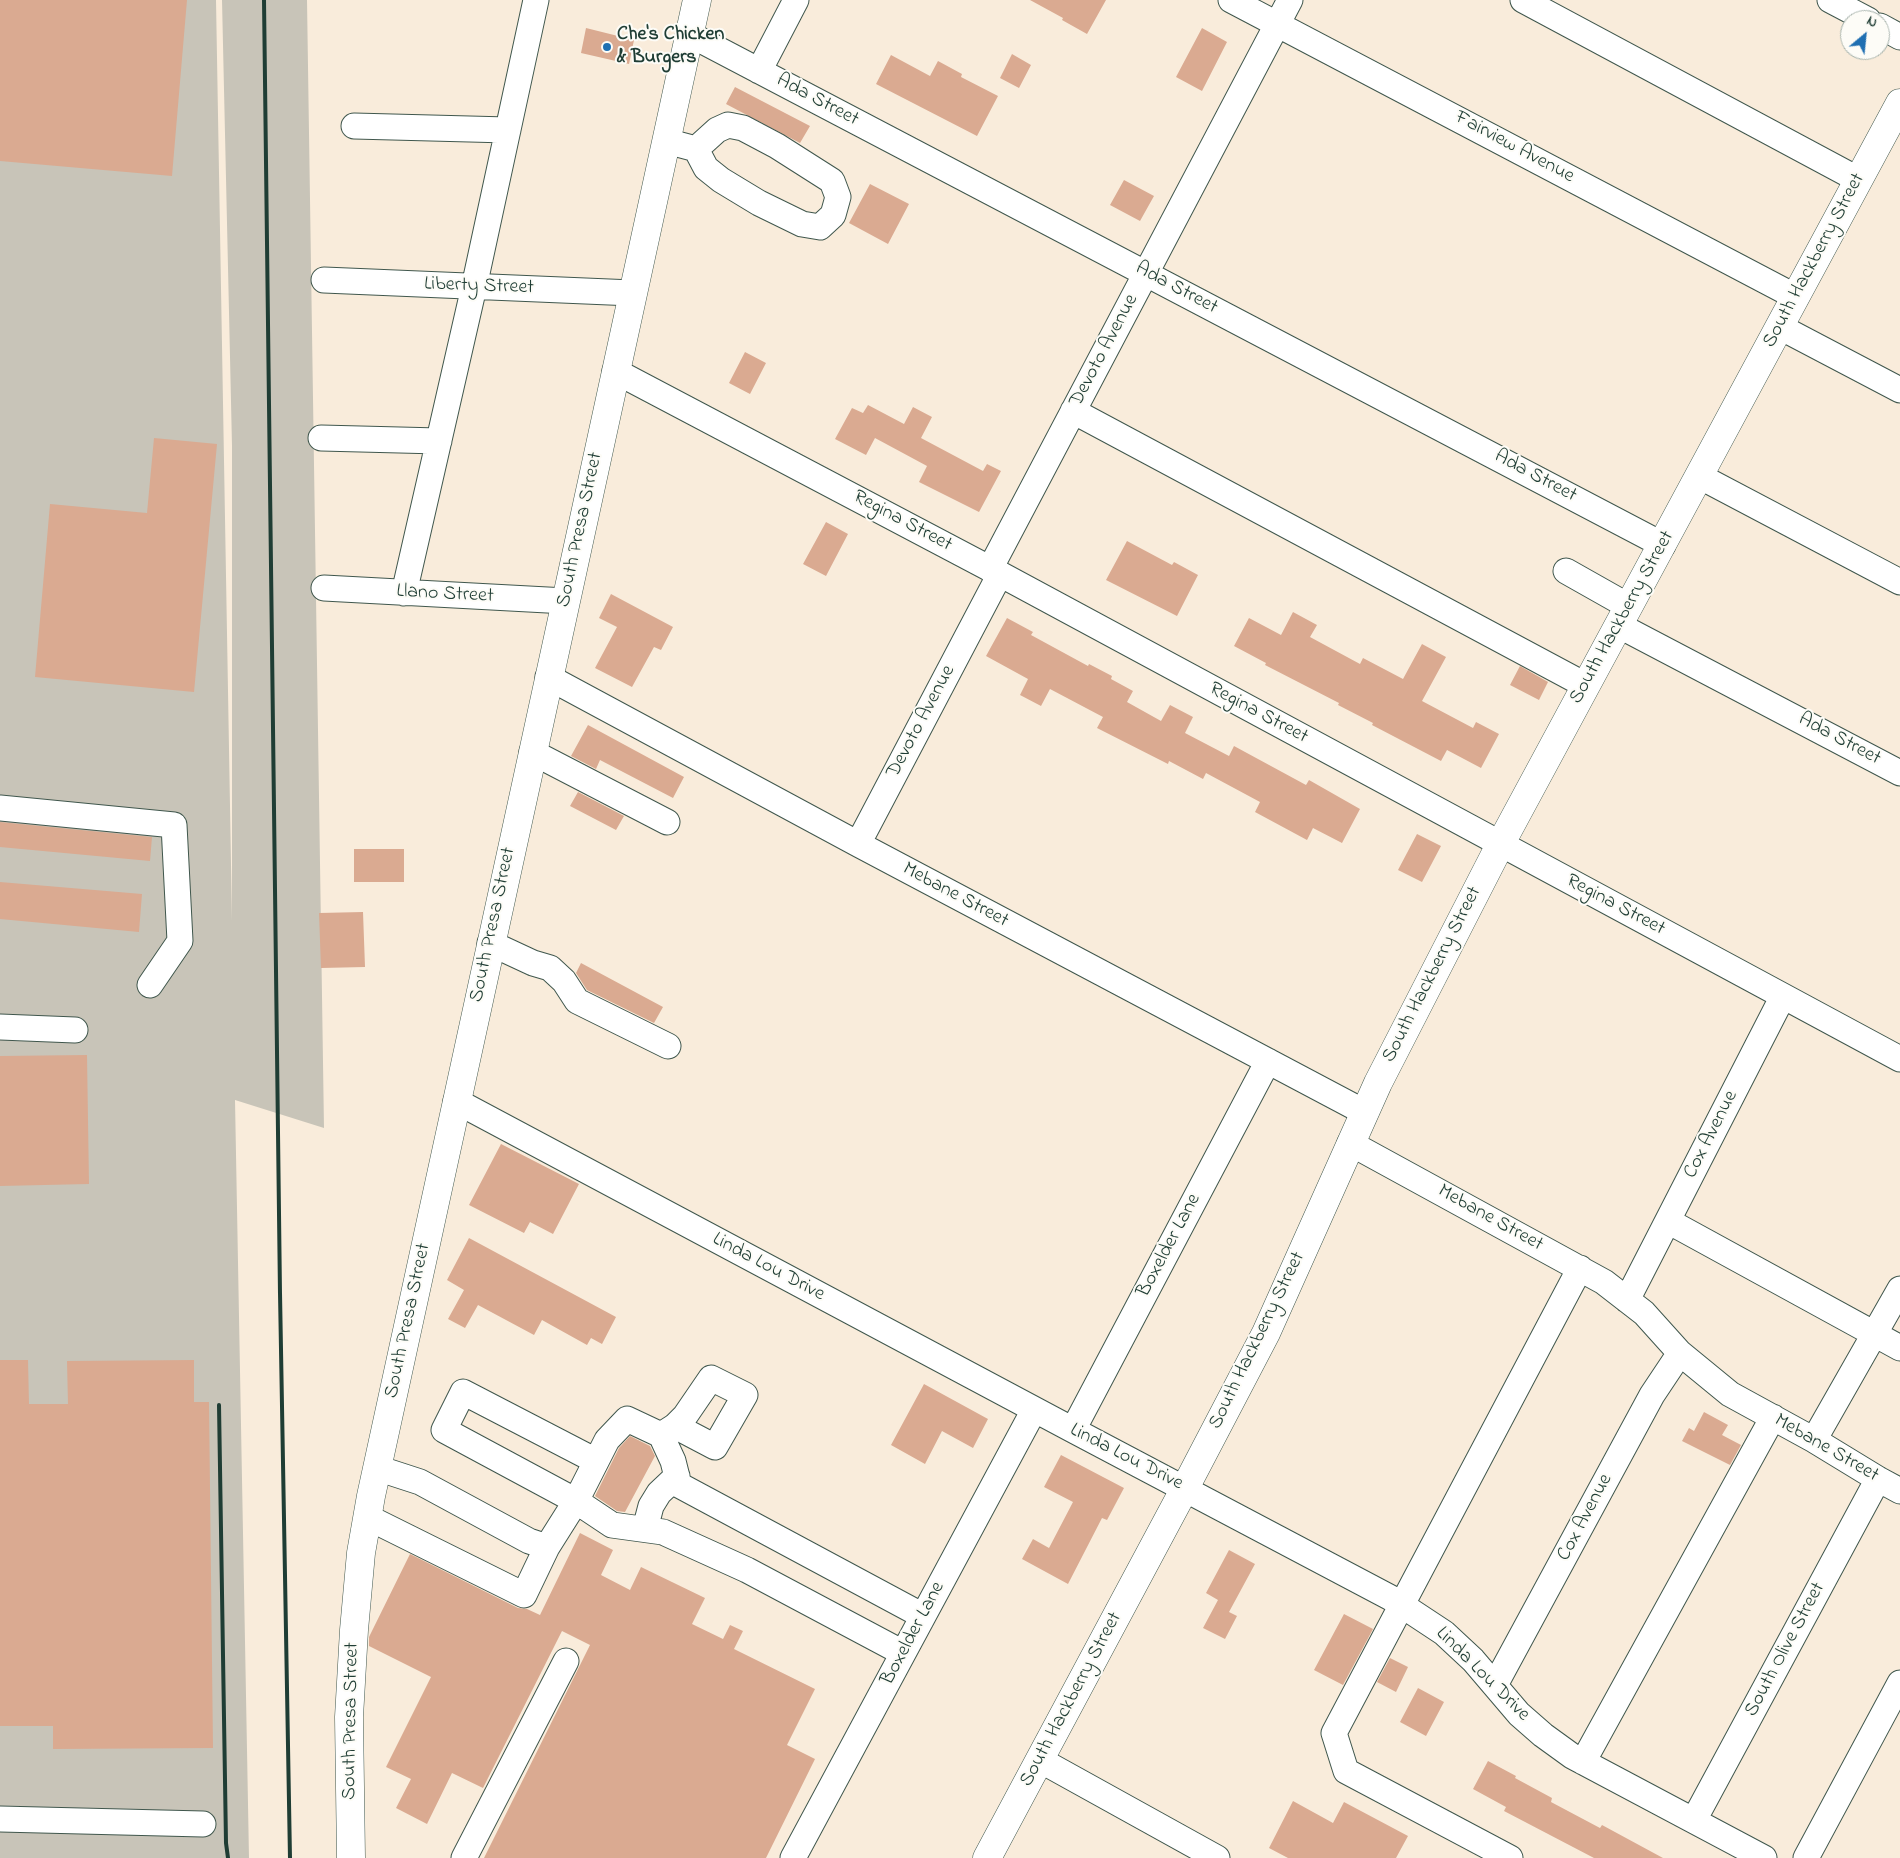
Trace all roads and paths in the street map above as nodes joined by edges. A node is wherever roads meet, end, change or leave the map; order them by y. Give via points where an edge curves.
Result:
1 (536, 0) edge
2 (697, 0) edge
3 (796, 0) edge
4 (1231, 0) edge
5 (1290, 0) edge
6 (1523, 0) edge
7 (1830, 0) edge
8 (1849, 10) edge
9 (1277, 24) junction
10 (689, 34) junction
11 (759, 70) junction
12 (1900, 104) edge
13 (354, 126) dead end
14 (508, 130) junction
15 (666, 141) junction
16 (696, 149) junction
17 (1859, 180) junction
18 (1146, 273) junction
19 (324, 280) dead end
20 (474, 286) junction
21 (633, 293) junction
22 (1796, 297) junction
23 (1780, 327) junction
24 (615, 371) junction
25 (1900, 390) edge
26 (1073, 411) junction
27 (321, 438) dead end
28 (439, 441) junction
29 (1699, 476) junction
30 (1662, 545) junction
31 (995, 571) junction
32 (1566, 571) dead end
33 (1900, 582) edge
34 (324, 588) dead end
35 (404, 593) junction
36 (566, 601) junction
37 (1623, 615) junction
38 (548, 676) junction
39 (1585, 685) junction
40 (532, 752) junction
41 (1900, 773) edge
42 (0, 808) edge
43 (667, 822) dead end
44 (858, 844) junction
45 (1500, 845) junction
46 (490, 943) junction
47 (150, 986) dead end
48 (1782, 996) junction
49 (0, 1027) edge
50 (75, 1030) dead end
51 (668, 1046) dead end
52 (1900, 1059) edge
53 (1268, 1061) junction
54 (456, 1101) junction
55 (1364, 1112) junction
56 (1350, 1143) junction
57 (1668, 1221) junction
58 (1580, 1268) junction
59 (1900, 1289) edge
60 (1627, 1300) junction
61 (1874, 1334) junction
62 (1900, 1348) edge
63 (1680, 1353) junction
64 (1034, 1410) junction
65 (1773, 1417) junction
66 (1072, 1430) junction
67 (1814, 1440) junction
68 (596, 1461) junction
69 (377, 1468) junction
70 (677, 1476) junction
71 (1878, 1479) junction
72 (1185, 1488) junction
73 (1900, 1491) edge
74 (576, 1501) junction
75 (367, 1517) junction
76 (645, 1529) junction
77 (547, 1547) junction
78 (1402, 1604) junction
79 (923, 1616) junction
80 (903, 1653) junction
81 (566, 1661) dead end
82 (1900, 1683) edge
83 (1495, 1685) junction
84 (1040, 1760) junction
85 (1583, 1762) junction
86 (0, 1819) edge
87 (1694, 1820) junction
88 (203, 1824) dead end
89 (351, 1858) edge
90 (464, 1858) edge
91 (793, 1858) edge
92 (987, 1858) edge
93 (1217, 1858) edge
94 (1510, 1858) edge
95 (1764, 1858) edge
96 (1806, 1858) edge

1 - 14 street
2 - 10 main road, South Presa Street
3 - 11 street
4 - 9 street, Fairview Avenue
5 - 9 street, Devoto Avenue
6 - 17 street
7 - 8 street
9 - 18 street, Devoto Avenue
9 - 22 street, Fairview Avenue
10 - 11 street, Ada Street
10 - 15 main road, South Presa Street
11 - 18 street, Ada Street
12 - 17 main road, South Hackberry Street
13 - 14 street
14 - 20 street
15 - 16 street
15 - 21 main road, South Presa Street
16 - 16 street via 706,168 720,180 802,224 820,227 833,215 838,197 832,181 743,128 728,125 717,130
17 - 22 main road, South Hackberry Street
18 - 26 street, Devoto Avenue
18 - 30 street, Ada Street
19 - 20 street, Liberty Street
20 - 21 street, Liberty Street
20 - 28 street
21 - 24 main road, South Presa Street
22 - 23 main road, South Hackberry Street
23 - 25 street
23 - 29 main road, South Hackberry Street
24 - 31 street, Regina Street
24 - 36 main road, South Presa Street
26 - 31 street, Devoto Avenue
26 - 39 street
27 - 28 street
28 - 35 street
29 - 30 main road, South Hackberry Street
29 - 33 street
30 - 37 main road, South Hackberry Street
31 - 44 street, Devoto Avenue
31 - 45 street, Regina Street
32 - 37 street, Ada Street
34 - 35 street, Llano Street
35 - 36 street, Llano Street
36 - 38 main road, South Presa Street
37 - 39 main road, South Hackberry Street
37 - 41 street, Ada Street
38 - 40 main road, South Presa Street
38 - 44 street, Mebane Street
39 - 45 main road, South Hackberry Street
40 - 43 street
40 - 46 main road, South Presa Street
42 - 47 street via 174,825 180,941
44 - 53 street, Mebane Street
45 - 48 street, Regina Street
45 - 55 main road, South Hackberry Street
46 - 51 street via 550,968 564,981 577,1001
46 - 54 main road, South Presa Street
48 - 52 street, Regina Street
48 - 57 street, Cox Avenue
49 - 50 street
53 - 55 street, Mebane Street
53 - 66 street, Boxelder Lane
54 - 64 street, Linda Lou Drive
54 - 69 main road, South Presa Street
55 - 56 main road, South Hackberry Street
56 - 58 street, Mebane Street
56 - 72 main road, South Hackberry Street via 1266,1333
57 - 60 street, Cox Avenue
57 - 61 street
58 - 60 street, Mebane Street
58 - 78 street
59 - 61 street
60 - 63 street, Mebane Street via 1658,1327
61 - 62 street
61 - 67 street
63 - 65 street, Mebane Street via 1730,1394
63 - 83 street, Cox Avenue via 1652,1395
64 - 66 street, Linda Lou Drive
64 - 79 street, Boxelder Lane
65 - 67 street, Mebane Street
65 - 85 street
66 - 72 street, Linda Lou Drive
67 - 71 street, Mebane Street
68 - 70 street via 607,1440 627,1419 668,1431
68 - 74 street
68 - 74 street via 463,1392 444,1430
69 - 75 main road, South Presa Street
69 - 77 street via 420,1482 529,1541
70 - 76 street via 659,1493
70 - 79 street via 678,1485
71 - 73 street, Mebane Street
71 - 87 street, South Olive Street
72 - 78 street, Linda Lou Drive
72 - 84 main road, South Hackberry Street
74 - 76 street via 612,1525
74 - 77 street
75 - 77 street via 524,1595
75 - 89 main road, South Presa Street via 354,1630 349,1717
76 - 80 street via 663,1532 747,1570
78 - 83 street, Linda Lou Drive via 1444,1633
78 - 94 street via 1334,1733 1346,1771
79 - 80 street, Boxelder Lane
80 - 91 street, Boxelder Lane
81 - 90 street
82 - 96 street
83 - 85 street, Linda Lou Drive via 1519,1714
84 - 92 main road, South Hackberry Street
84 - 93 street
85 - 87 street, Linda Lou Drive
86 - 88 street
87 - 95 street, Linda Lou Drive

